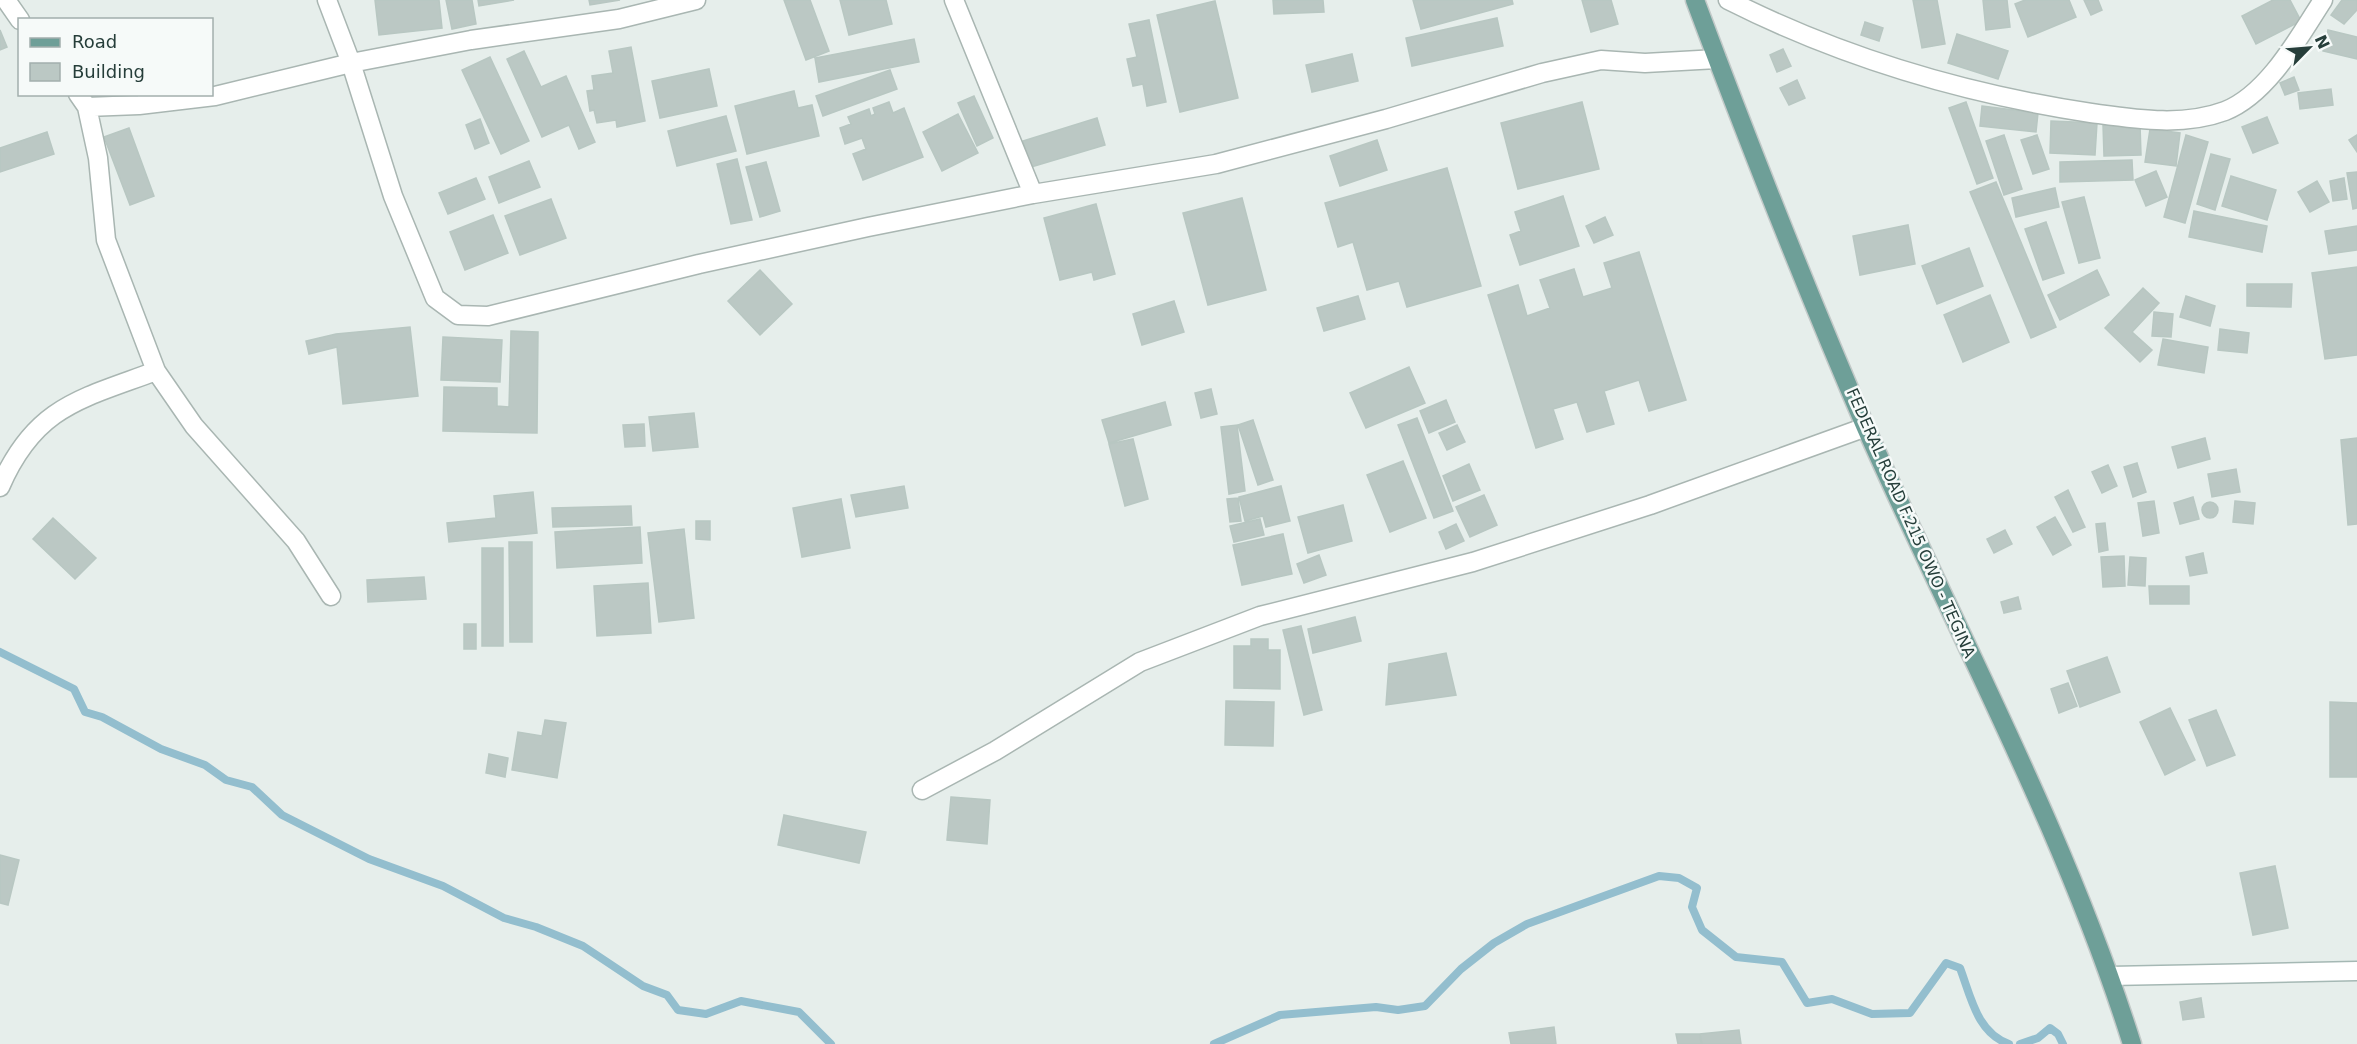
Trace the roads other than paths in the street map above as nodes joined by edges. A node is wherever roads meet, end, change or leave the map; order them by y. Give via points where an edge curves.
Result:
1 (6, 0) edge
2 (327, 0) edge
3 (696, 0) edge
4 (954, 0) edge
5 (1695, 0) edge
6 (1728, 0) edge
7 (2323, 0) edge
8 (19, 18) edge
9 (1717, 58) junction
10 (351, 63) junction
11 (83, 101) edge
12 (1033, 194) junction
13 (156, 371) junction
14 (1866, 428) junction
15 (0, 487) edge
16 (331, 596) dead end
17 (922, 790) dead end
18 (2357, 970) edge
19 (2110, 976) junction
20 (2132, 1044) edge

1 - 8 street
2 - 10 street
3 - 10 street via 620,19 471,40
4 - 12 street
5 - 9 main road, FEDERAL ROAD F.215 OWO - TEGINA
6 - 7 street via 1852,53 1990,94 2123,117 2178,121 2226,110 2265,85
9 - 12 street via 1645,63 1601,60 1216,164
9 - 14 main road, FEDERAL ROAD F.215 OWO - TEGINA
10 - 11 street via 215,96 139,105
10 - 12 street via 393,196 435,298 458,315 488,316 711,262
11 - 13 street via 98,158 106,240
13 - 15 street via 72,402 37,427
13 - 16 street via 194,426 296,541
14 - 17 street via 1617,516 1473,562 1260,616 1140,662 995,751
14 - 19 main road, FEDERAL ROAD F.215 OWO - TEGINA via 2021,765
18 - 19 street
19 - 20 main road, FEDERAL ROAD F.215 OWO - TEGINA

